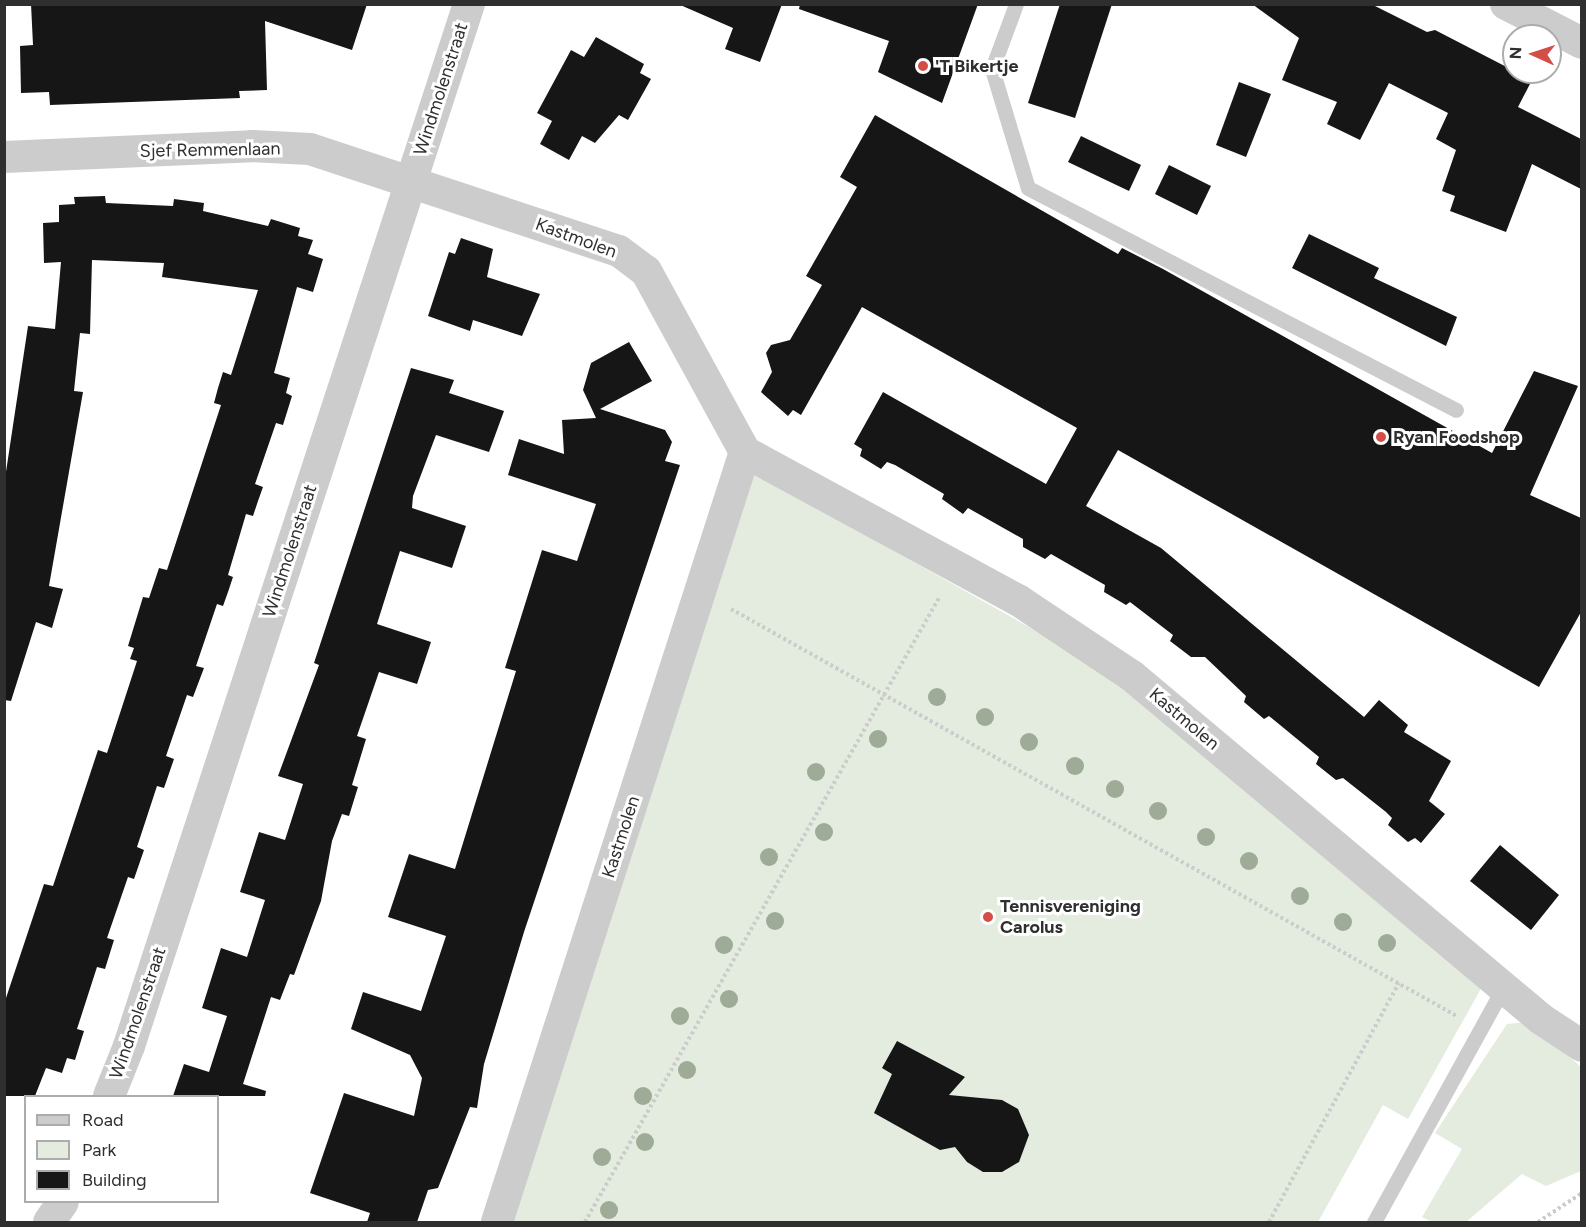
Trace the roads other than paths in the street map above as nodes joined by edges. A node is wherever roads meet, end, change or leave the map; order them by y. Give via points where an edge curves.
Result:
1 (469, 4) edge
2 (1016, 4) edge
3 (1506, 4) edge
4 (1581, 43) edge
5 (4, 157) edge
6 (410, 182) junction
7 (1456, 410) dead end
8 (745, 452) junction
9 (1505, 985) junction
10 (1581, 1046) edge
11 (108, 1095) edge
12 (62, 1203) edge
13 (49, 1222) edge
14 (497, 1222) edge
15 (1374, 1222) edge

1 - 6 street, Windmolenstraat
2 - 7 lane via 992,69 1028,188
3 - 4 street
5 - 6 street, Sjef Remmenlaan via 252,146 310,149
6 - 8 street, Kastmolen via 619,251 646,271
6 - 11 street, Windmolenstraat via 129,1046
8 - 9 street, Kastmolen via 1018,600 1132,676
8 - 14 street, Kastmolen
9 - 10 street, Kastmolen via 1541,1019
9 - 15 lane
12 - 13 street

